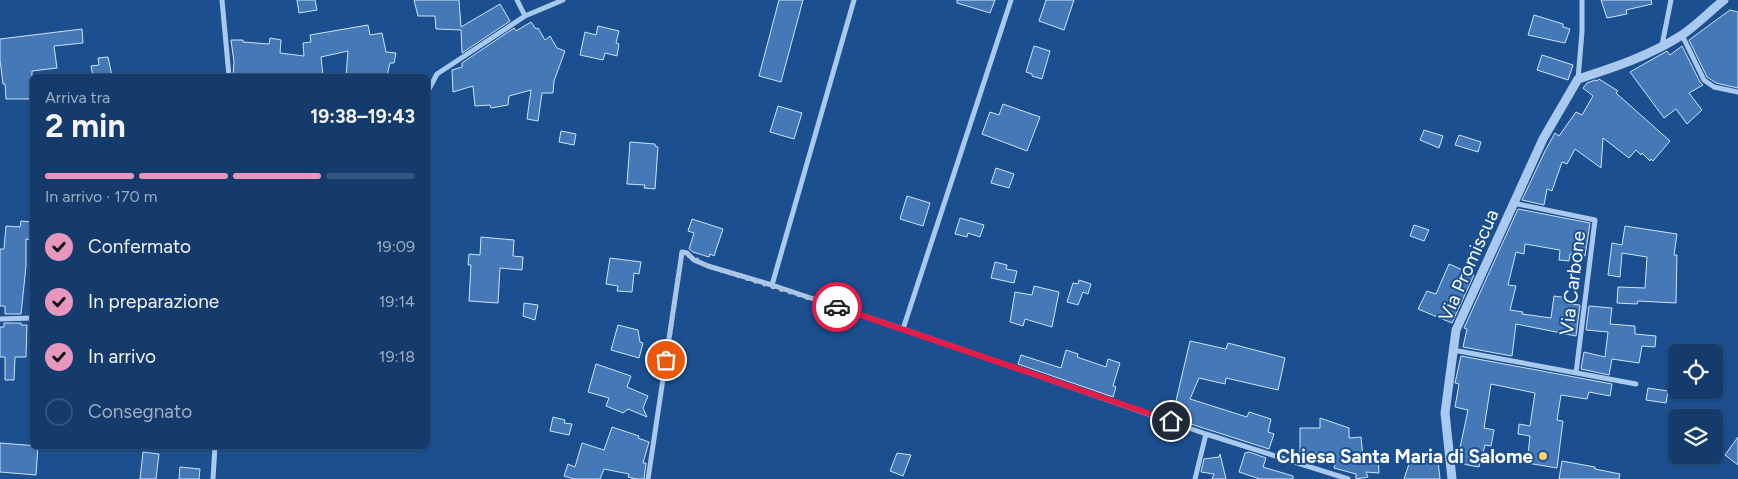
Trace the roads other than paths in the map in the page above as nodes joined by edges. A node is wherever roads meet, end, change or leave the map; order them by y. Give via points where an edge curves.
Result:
1 (222, 0) edge
2 (517, 0) edge
3 (563, 0) edge
4 (854, 0) edge
5 (1011, 0) edge
6 (1582, 0) edge
7 (1672, 0) edge
8 (1724, 0) edge
9 (525, 16) junction
10 (1682, 34) junction
11 (1662, 45) junction
12 (228, 74) edge
13 (1578, 79) junction
14 (430, 87) edge
15 (1738, 92) edge
16 (1514, 203) junction
17 (772, 285) junction
18 (30, 318) edge
19 (0, 319) edge
20 (903, 329) junction
21 (1453, 350) junction
22 (1576, 373) junction
23 (1636, 384) dead end
24 (1206, 434) junction
25 (216, 449) edge
26 (213, 479) edge
27 (648, 479) edge
28 (1195, 479) edge
29 (1348, 479) edge
30 (1452, 479) edge

1 - 12 street
2 - 9 street
3 - 9 street
4 - 17 street
5 - 20 street
6 - 13 street
7 - 11 street
8 - 10 street
9 - 14 street via 437,74
10 - 11 street
10 - 15 street via 1704,80 1714,87
11 - 13 street via 1632,62
13 - 16 street, Via Promiscua via 1543,139
16 - 21 street, Via Promiscua via 1456,330
16 - 22 street, Via Carbone via 1595,220
17 - 20 street
17 - 27 street via 708,266 682,252
18 - 19 street
20 - 24 street
21 - 22 street
21 - 30 street, Via Promiscua via 1445,413
22 - 23 street
24 - 28 street
24 - 29 street
25 - 26 street

